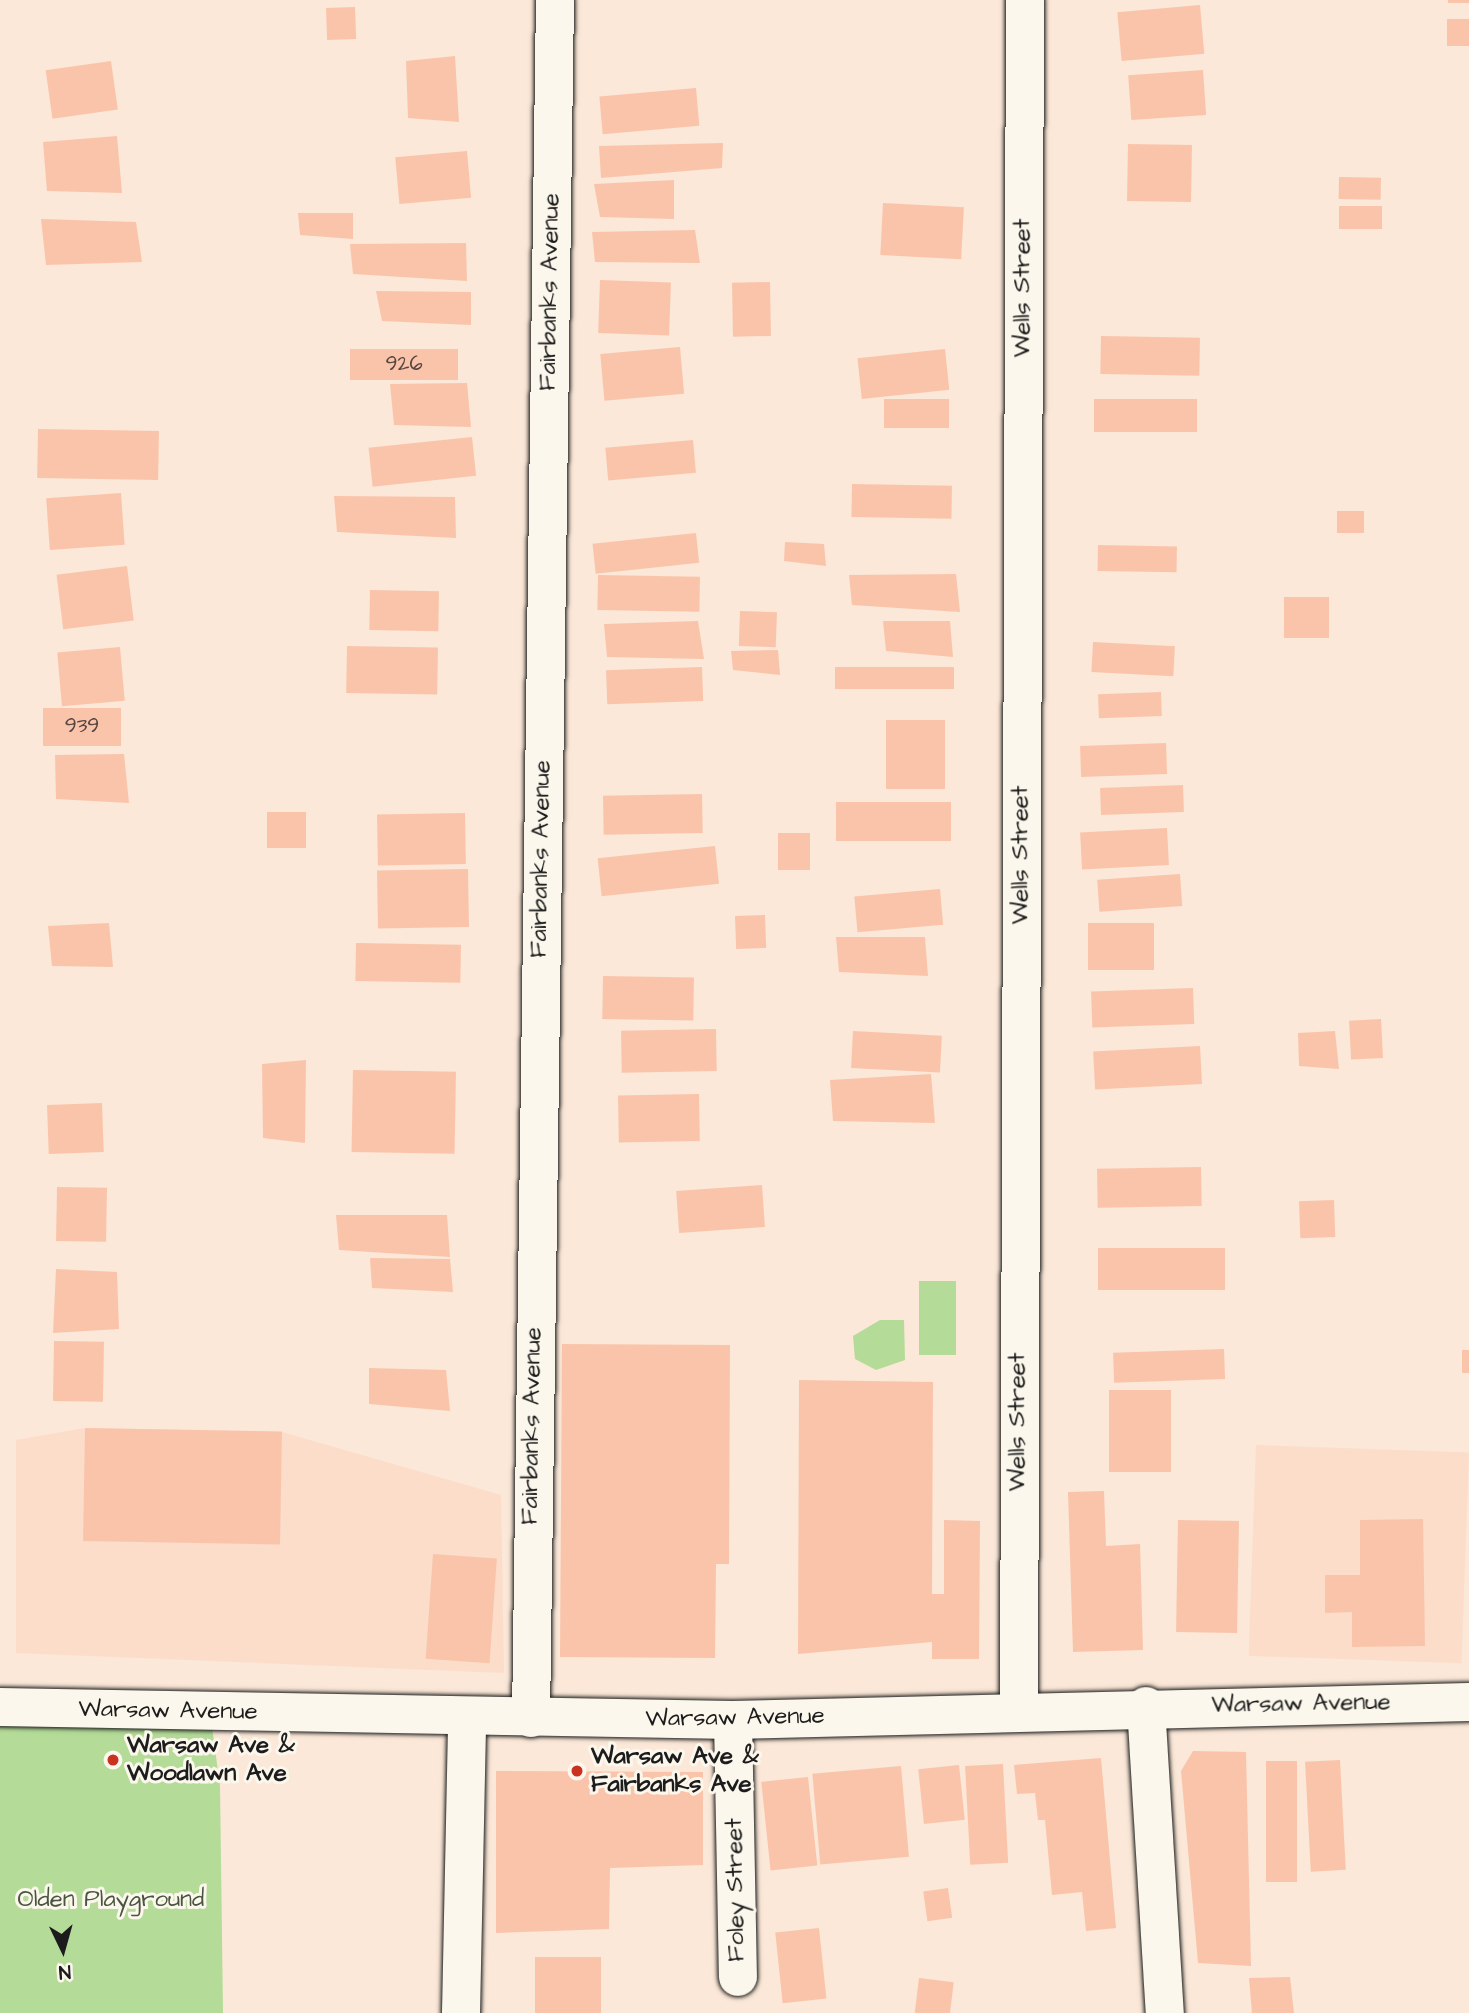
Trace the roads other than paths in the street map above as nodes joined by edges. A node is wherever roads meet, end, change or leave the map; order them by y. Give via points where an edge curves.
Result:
1 (555, 0) edge
2 (1025, 0) edge
3 (1469, 1702) edge
4 (1146, 1706) junction
5 (0, 1707) edge
6 (1019, 1710) junction
7 (467, 1717) junction
8 (531, 1718) junction
9 (733, 1720) junction
10 (738, 1977) dead end
11 (461, 2013) edge
12 (1165, 2013) edge

1 - 8 street, Fairbanks Avenue
2 - 6 street, Wells Street
3 - 4 street, Warsaw Avenue
4 - 6 street, Warsaw Avenue
4 - 12 street
5 - 7 street, Warsaw Avenue
6 - 9 street, Warsaw Avenue
7 - 8 street, Warsaw Avenue
7 - 11 street
8 - 9 street, Warsaw Avenue
9 - 10 street, Foley Street

